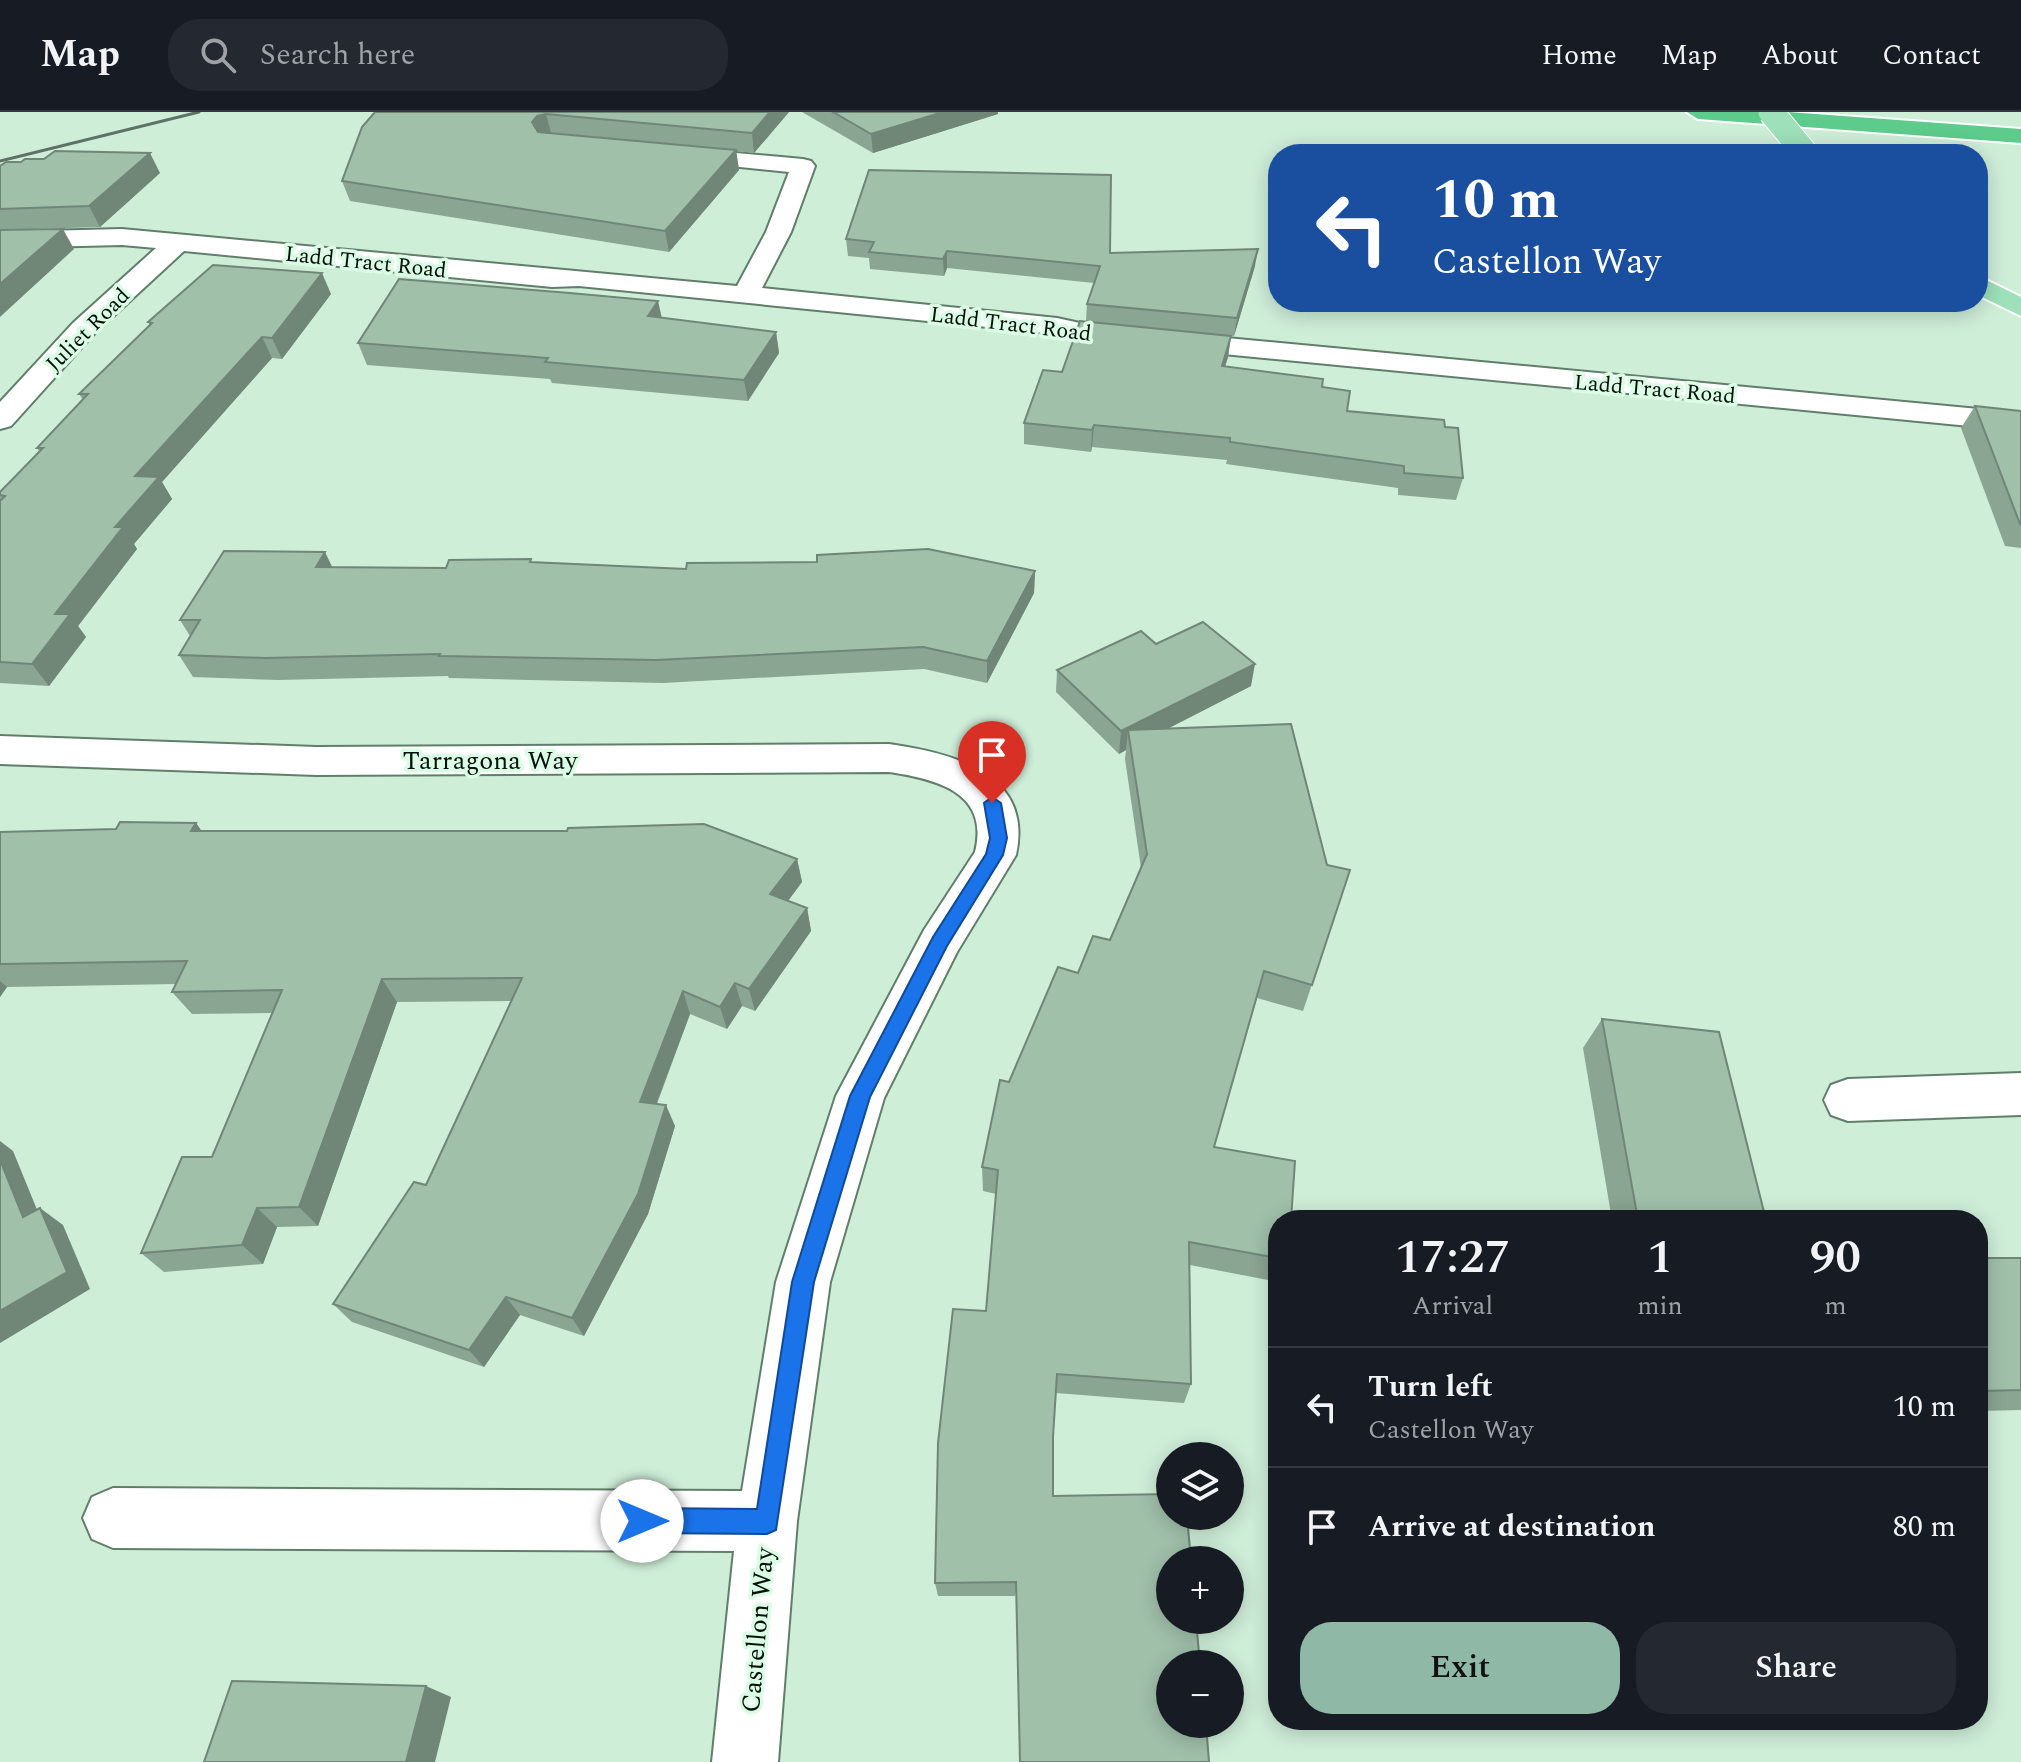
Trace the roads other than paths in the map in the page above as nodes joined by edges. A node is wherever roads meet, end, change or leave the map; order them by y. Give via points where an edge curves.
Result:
1 (1698, 112) edge
2 (1771, 112) edge
3 (2021, 136) edge
4 (1798, 144) edge
5 (662, 153) edge
6 (0, 240) edge
7 (178, 242) junction
8 (1988, 290) edge
9 (745, 294) junction
10 (2021, 308) edge
11 (0, 420) edge
12 (2021, 422) edge
13 (0, 750) edge
14 (974, 784) joint
15 (2021, 1094) edge
16 (1848, 1100) dead end
17 (113, 1518) dead end
18 (767, 1521) junction
19 (745, 1762) edge

1 - 3 highway
2 - 4 main road, bridge
5 - 9 street via 803,166 773,248
6 - 7 street, Ladd Tract Road via 122,237
7 - 9 street, Ladd Tract Road
7 - 11 street, Juliet Road via 83,329
8 - 10 main road
9 - 12 street, Ladd Tract Road via 1325,357
13 - 14 street, Tarragona Way via 316,761 889,758 936,765
14 - 18 street, Castellon Way via 992,803 999,838 995,855 940,942 860,1096 803,1282
15 - 16 street
17 - 18 street
18 - 19 street, Castellon Way

